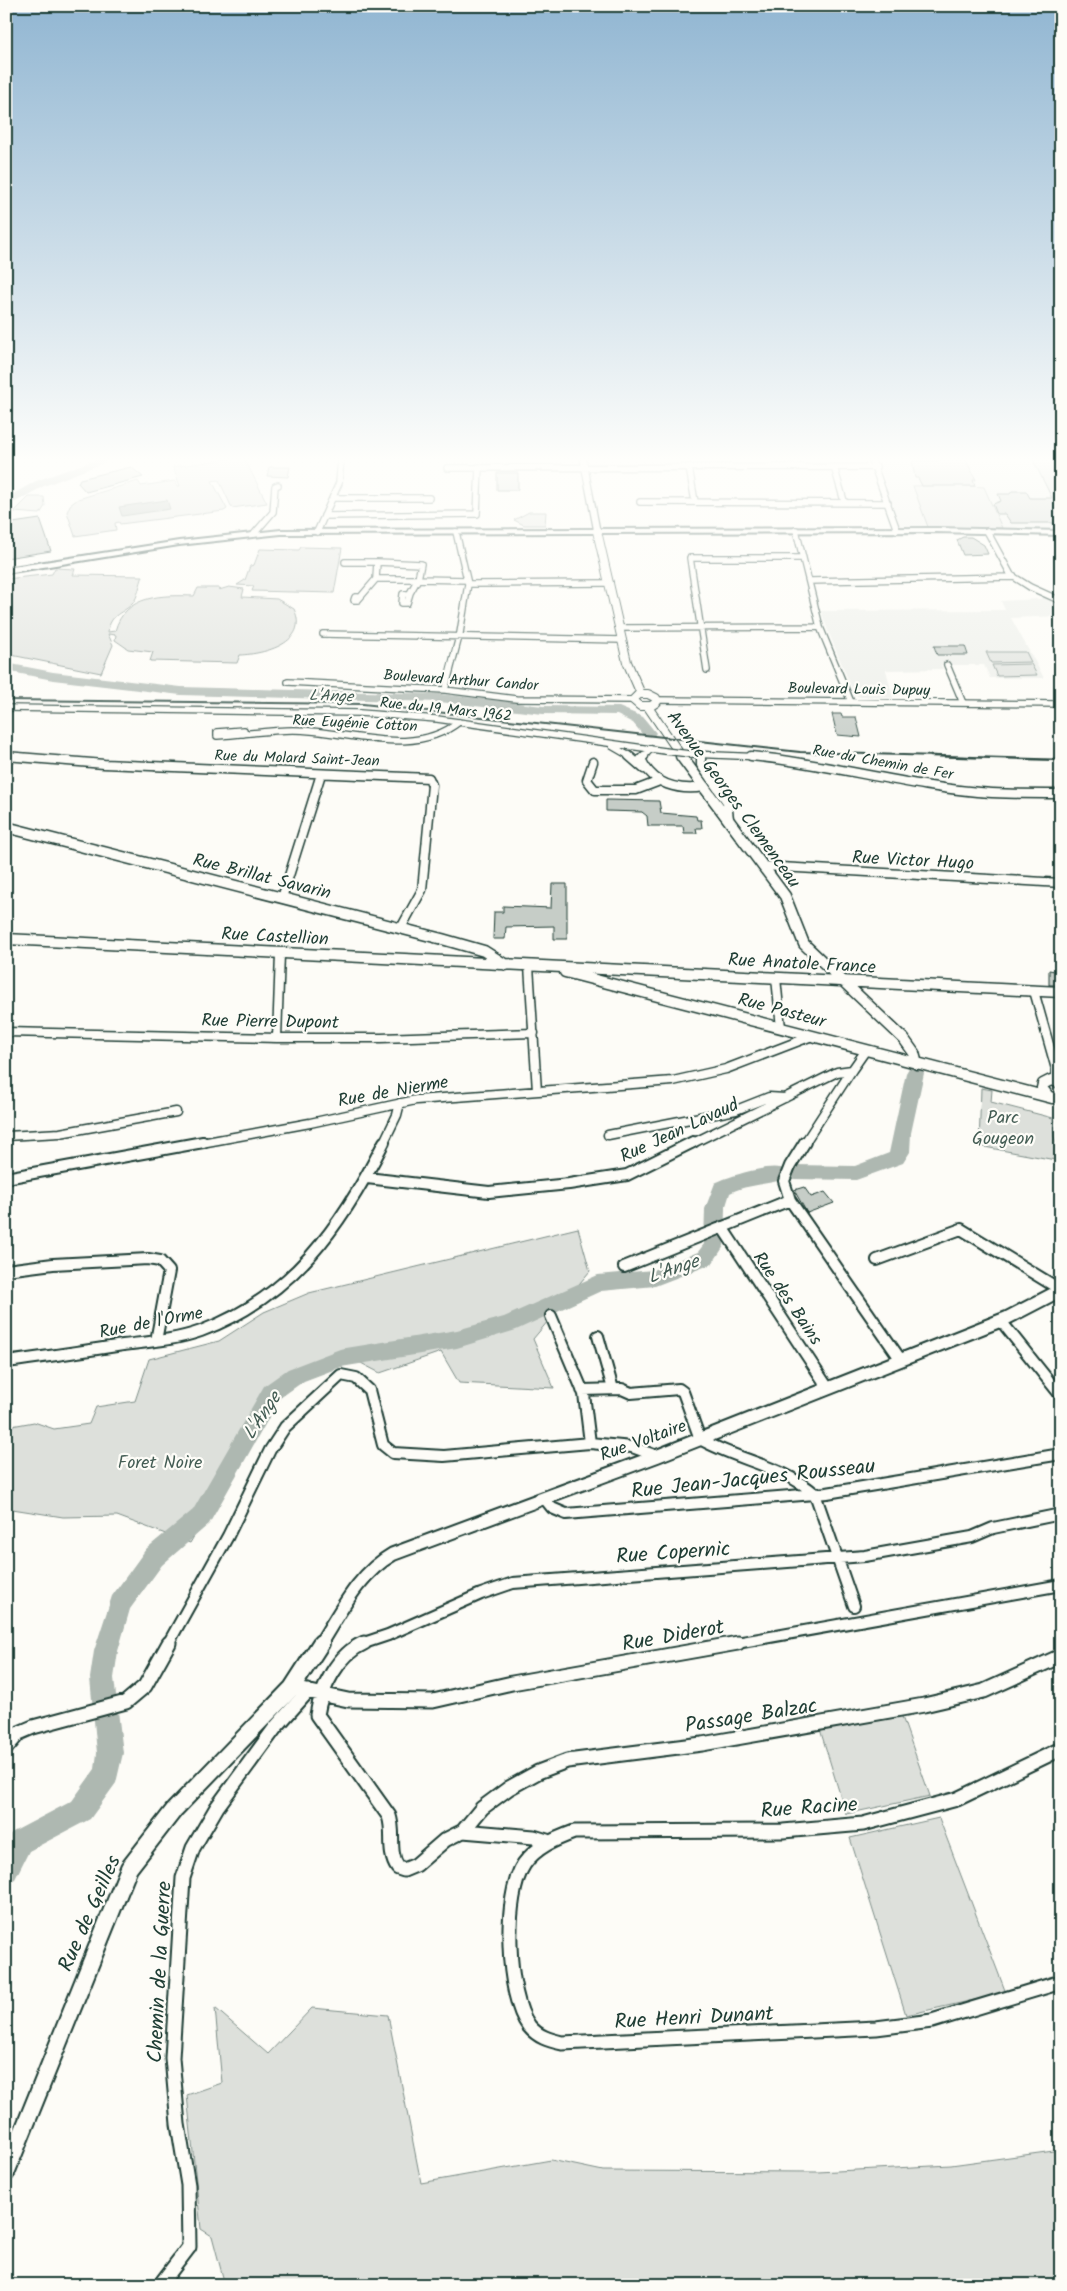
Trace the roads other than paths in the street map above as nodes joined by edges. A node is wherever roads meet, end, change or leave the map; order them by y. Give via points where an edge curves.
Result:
1 (44, 565) edge
2 (377, 565) edge
3 (422, 565) edge
4 (464, 565) edge
5 (606, 565) edge
6 (691, 565) edge
7 (805, 565) edge
8 (1004, 565) edge
9 (6, 571) edge
10 (1014, 577) junction
11 (376, 579) junction
12 (421, 579) junction
13 (809, 581) junction
14 (468, 582) junction
15 (610, 584) junction
16 (408, 594) dead end
17 (358, 597) dead end
18 (1061, 601) edge
19 (820, 627) junction
20 (620, 628) junction
21 (701, 628) junction
22 (323, 634) dead end
23 (459, 637) junction
24 (622, 640) junction
25 (947, 665) dead end
26 (707, 670) dead end
27 (288, 682) dead end
28 (445, 690) junction
29 (641, 694) junction
30 (633, 700) junction
31 (657, 700) junction
32 (851, 702) junction
33 (963, 703) junction
34 (1061, 704) edge
35 (648, 707) junction
36 (6, 708) edge
37 (459, 722) junction
38 (244, 734) dead end
39 (598, 741) junction
40 (644, 748) junction
41 (651, 749) junction
42 (6, 756) edge
43 (701, 756) junction
44 (593, 762) dead end
45 (637, 762) junction
46 (646, 770) junction
47 (321, 774) junction
48 (657, 782) junction
49 (705, 787) junction
50 (1061, 794) edge
51 (729, 818) junction
52 (6, 827) edge
53 (763, 866) junction
54 (1061, 883) edge
55 (282, 898) junction
56 (401, 928) junction
57 (6, 939) edge
58 (280, 954) junction
59 (506, 964) junction
60 (529, 966) junction
61 (542, 966) junction
62 (776, 978) junction
63 (842, 981) junction
64 (1034, 991) junction
65 (1061, 992) edge
66 (781, 1028) junction
67 (6, 1032) edge
68 (534, 1033) junction
69 (812, 1036) junction
70 (277, 1038) junction
71 (866, 1050) junction
72 (916, 1064) junction
73 (852, 1070) junction
74 (1059, 1076) edge
75 (1048, 1081) junction
76 (1013, 1088) junction
77 (537, 1091) junction
78 (785, 1098) junction
79 (1059, 1099) edge
80 (400, 1103) junction
81 (176, 1112) dead end
82 (608, 1135) dead end
83 (6, 1136) edge
84 (6, 1178) edge
85 (367, 1178) junction
86 (790, 1200) junction
87 (722, 1227) junction
88 (877, 1260) dead end
89 (624, 1267) dead end
90 (6, 1270) edge
91 (1061, 1290) edge
92 (551, 1316) dead end
93 (1002, 1320) junction
94 (598, 1336) dead end
95 (156, 1341) junction
96 (901, 1360) junction
97 (6, 1362) edge
98 (828, 1388) junction
99 (613, 1389) junction
100 (582, 1390) junction
101 (1061, 1396) edge
102 (700, 1439) junction
103 (590, 1443) junction
104 (1061, 1454) edge
105 (657, 1456) junction
106 (815, 1494) junction
107 (544, 1498) junction
108 (1061, 1514) edge
109 (837, 1559) junction
110 (1061, 1585) edge
111 (854, 1606) dead end
112 (1061, 1656) edge
113 (307, 1691) junction
114 (97, 1711) joint
115 (6, 1748) edge
116 (1061, 1749) edge
117 (463, 1831) junction
118 (547, 1841) junction
119 (1061, 1982) edge
120 (6, 2173) edge
121 (160, 2285) edge

1 - 9 main road
2 - 11 street
3 - 12 street
4 - 14 street
5 - 15 main road
6 - 21 street
7 - 13 street
8 - 10 street
10 - 13 street
10 - 18 street
11 - 12 street
11 - 17 street
12 - 14 street
12 - 16 street
13 - 19 street
14 - 15 street
14 - 23 street
15 - 20 main road
19 - 21 street
19 - 32 street
20 - 21 street
20 - 24 main road
21 - 26 street
22 - 23 street
23 - 24 street
23 - 28 street
24 - 29 main road via 629,669
25 - 33 street
27 - 28 street, Boulevard Arthur Candor
28 - 30 street, Boulevard Arthur Candor via 516,699
29 - 30 main road
29 - 31 main road via 652,695
30 - 35 main road
31 - 32 street, Boulevard Louis Dupuy
31 - 35 main road via 656,704
32 - 33 street, Boulevard Louis Dupuy
33 - 34 street, Boulevard Louis Dupuy
35 - 49 main road, Avenue Georges Clemenceau
36 - 37 street, Rue du 19 Mars 1962 via 360,713
37 - 38 street, Rue Eugénie Cotton via 441,735 423,739 370,738 293,730
37 - 39 street, Rue du 19 Mars 1962
39 - 40 street, Rue du 19 Mars 1962
39 - 45 street via 621,750
40 - 41 street, Rue du 19 Mars 1962
40 - 45 street via 635,754
41 - 43 street, Rue du 19 Mars 1962, bridge
41 - 46 street via 642,756
42 - 47 street, Rue du Molard Saint-Jean
43 - 50 street, Rue du Chemin de Fer via 790,760 992,793
43 - 51 street via 701,765 729,806
44 - 48 street via 587,780 595,790 640,789
45 - 46 street
46 - 48 street
47 - 55 street
47 - 56 street, Rue du Molard Saint-Jean via 420,776 432,781 422,890
48 - 49 street via 688,788
49 - 51 main road, Avenue Georges Clemenceau
51 - 53 main road, Avenue Georges Clemenceau
52 - 55 main road, Rue Brillat Savarin
53 - 54 street, Rue Victor Hugo
53 - 63 main road, Avenue Georges Clemenceau via 792,908 804,944
55 - 56 main road, Rue Brillat Savarin
56 - 59 main road, Rue Brillat Savarin via 484,951
57 - 58 main road, Rue Castellion
58 - 59 main road, Rue Castellion
58 - 70 street
59 - 60 main road, Rue Castellion
60 - 61 main road, Rue Castellion
60 - 68 street
61 - 62 main road, Rue Anatole France
61 - 66 main road, Rue Pasteur
62 - 63 main road, Rue Anatole France
62 - 66 street
63 - 64 main road, Rue Anatole France
63 - 72 main road, Avenue Georges Clemenceau via 904,1039 914,1053
64 - 65 main road, Rue Anatole France
64 - 74 street
66 - 69 main road, Rue Pasteur
67 - 70 street, Rue Pierre Dupont
68 - 70 street, Rue Pierre Dupont
68 - 77 street
69 - 71 main road, Rue Pasteur
69 - 77 street, Rue de Nierme via 726,1069 673,1081
71 - 72 main road, Rue Pasteur
71 - 73 street
72 - 76 main road, Rue Pasteur
73 - 78 street, Rue Jean Lavaud via 837,1072
73 - 86 street via 790,1166 784,1181
74 - 75 main road, Rue Pasteur
75 - 76 main road, Rue Pasteur
75 - 79 main road via 1043,1084 1044,1093
76 - 79 main road, Rue Pasteur
77 - 80 street, Rue de Nierme via 437,1097
78 - 82 street via 769,1096 736,1110
78 - 85 street, Rue Jean Lavaud via 627,1175 489,1192
80 - 84 street, Rue de Nierme via 310,1123
80 - 85 street, Rue de l'Orme
81 - 83 street via 60,1133
85 - 95 street, Rue de l'Orme via 312,1258 279,1289 255,1306 216,1326
86 - 87 street
86 - 96 street
87 - 89 street
87 - 98 street, Rue des Bains
88 - 91 street via 961,1229
90 - 95 street via 53,1264 160,1261 169,1271
91 - 93 main road, Rue Voltaire
92 - 100 street
93 - 96 main road, Rue Voltaire
93 - 101 street
94 - 99 street
95 - 97 street, Rue de l'Orme
96 - 98 main road, Rue Voltaire
98 - 102 main road, Rue Voltaire
99 - 100 street
99 - 102 street via 631,1393 679,1389
100 - 103 street
102 - 105 main road, Rue Voltaire
102 - 106 street via 721,1451 786,1475
103 - 105 street via 632,1447
103 - 114 street via 444,1456 393,1453 383,1445 369,1390 356,1378 341,1375 285,1427 270,1450 228,1536 145,1686 136,1696
104 - 106 street, Rue Jean-Jacques Rousseau
105 - 107 main road, Rue Voltaire
106 - 107 street, Rue Jean-Jacques Rousseau via 566,1514 552,1508
106 - 109 street
107 - 113 main road, Rue Voltaire via 401,1551 378,1563 363,1576
108 - 109 street, Rue Copernic via 993,1528 956,1540
109 - 111 street
109 - 113 street, Rue Copernic via 512,1583 488,1590 385,1637 360,1644
110 - 113 street, Rue Diderot via 512,1683 433,1701 377,1702
112 - 117 street, Passage Balzac via 984,1691 924,1704 702,1744 567,1761 512,1785 470,1819
113 - 117 street, Passage Balzac via 317,1708 319,1720 392,1823 391,1857 398,1868 404,1870 416,1865 445,1840
113 - 120 main road, Rue de Geilles via 174,1810 129,1868
113 - 121 street, Chemin de la Guerre via 288,1709 212,1816 187,1860 183,1878 172,2058 188,2185 189,2247
114 - 115 street via 33,1727 19,1733
116 - 118 street, Rue Racine via 957,1799 863,1824 783,1831 574,1832
117 - 118 street
118 - 119 street, Rue Henri Dunant via 531,1854 519,1872 511,1906 512,1986 520,2010 534,2032 546,2039 562,2043 876,2028 932,2021

